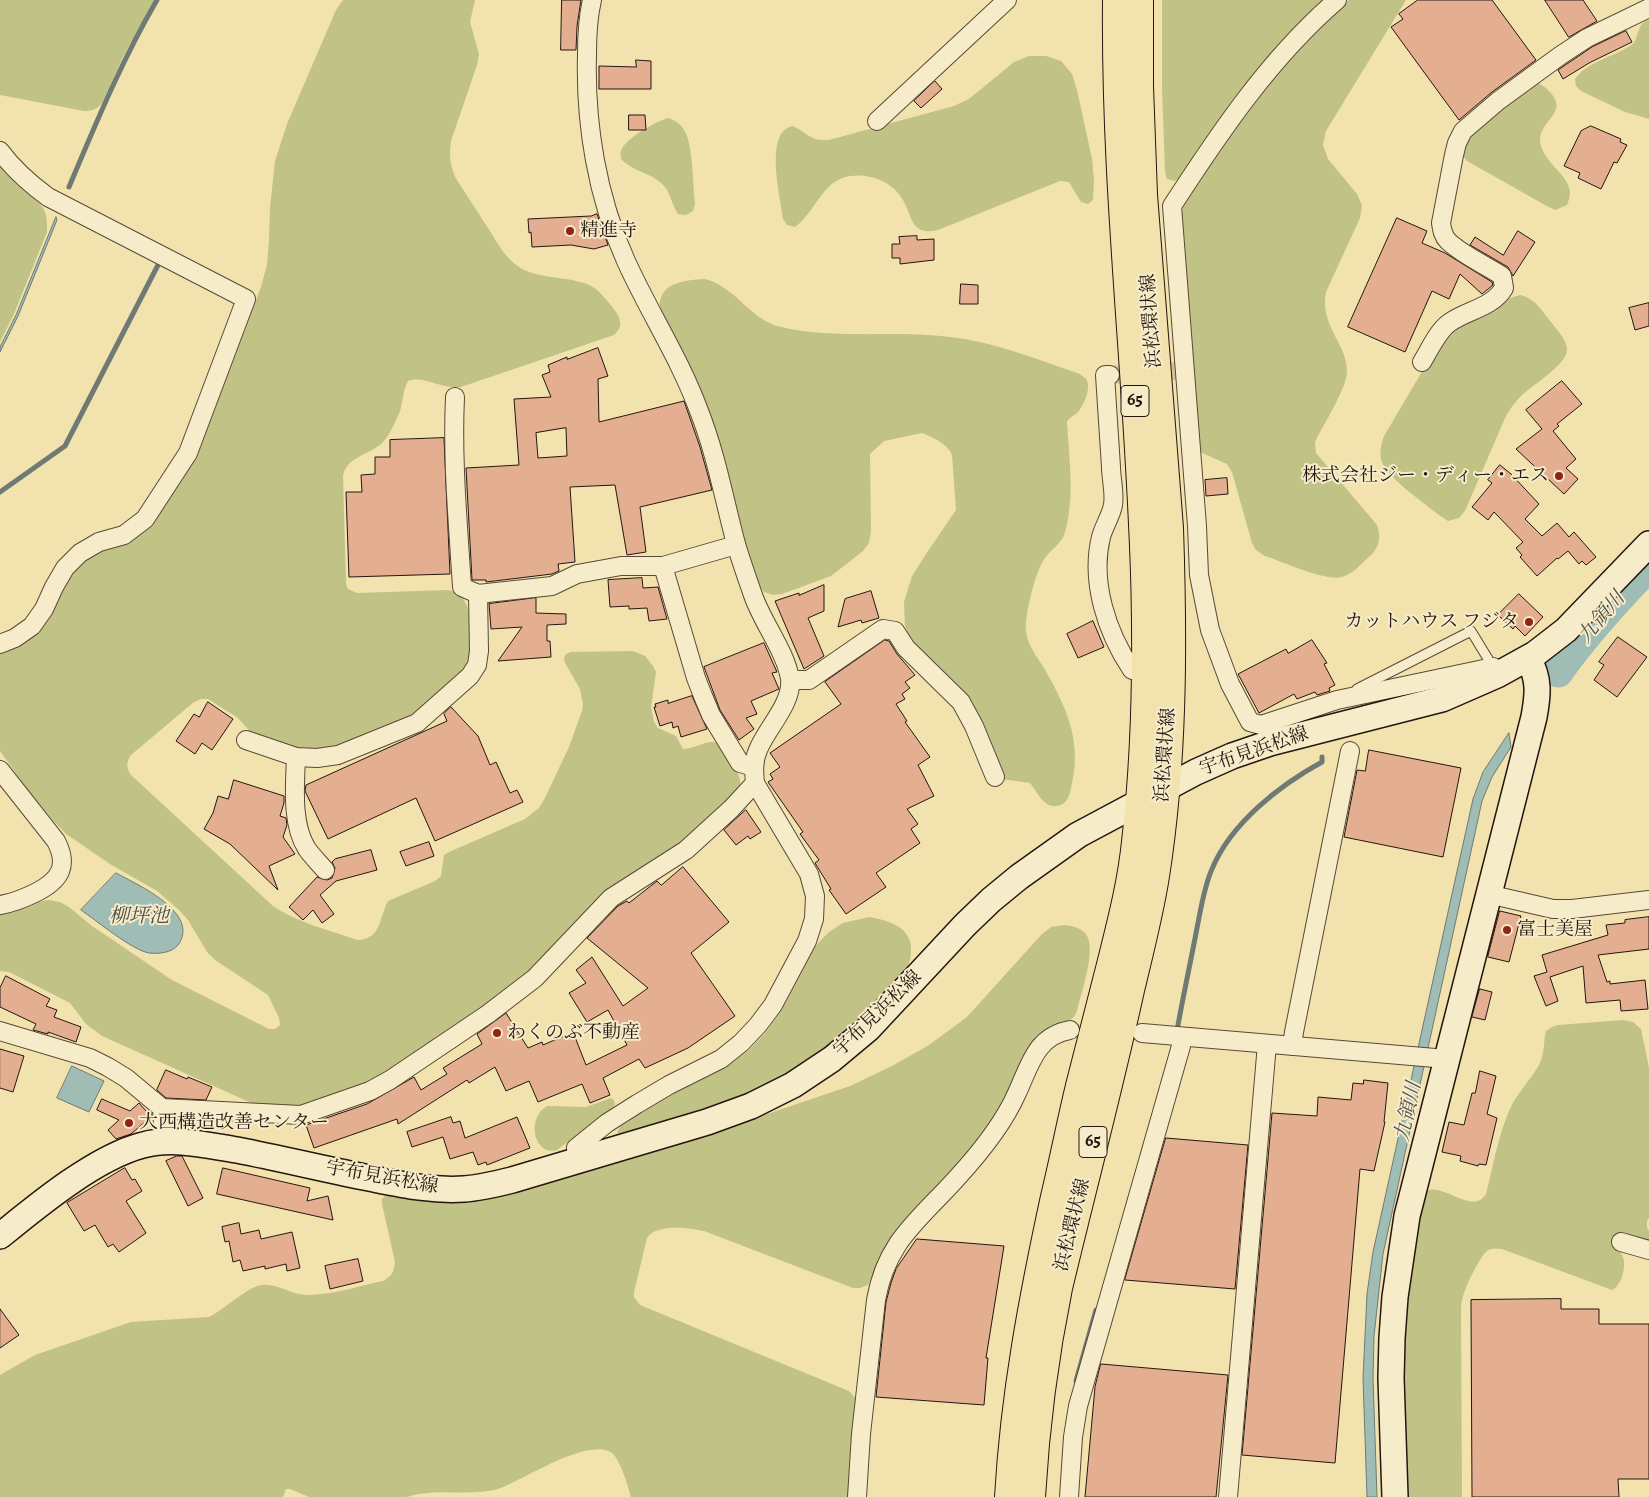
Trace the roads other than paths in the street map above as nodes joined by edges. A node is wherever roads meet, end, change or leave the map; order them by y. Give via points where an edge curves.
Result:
1 (592, 0) edge
2 (1007, 0) edge
3 (1117, 0) edge
4 (1139, 0) edge
5 (1337, 0) edge
6 (1649, 8) edge
7 (877, 121) dead end
8 (0, 151) edge
9 (1422, 362) dead end
10 (1110, 375) dead end
11 (455, 397) dead end
12 (1195, 501) junction
13 (1154, 502) junction
14 (1113, 504) junction
15 (1649, 544) edge
16 (736, 545) junction
17 (663, 566) junction
18 (478, 594) junction
19 (0, 644) edge
20 (1528, 658) junction
21 (1132, 670) dead end
22 (1495, 671) junction
23 (790, 680) junction
24 (1337, 700) junction
25 (246, 740) dead end
26 (1350, 751) dead end
27 (296, 757) junction
28 (0, 770) edge
29 (754, 775) junction
30 (995, 777) dead end
31 (1166, 788) junction
32 (1140, 802) junction
33 (325, 870) dead end
34 (1488, 894) junction
35 (1649, 900) edge
36 (0, 905) edge
37 (1070, 1030) dead end
38 (0, 1031) edge
39 (1142, 1033) dead end
40 (1181, 1037) junction
41 (1267, 1044) junction
42 (1292, 1046) junction
43 (1429, 1058) junction
44 (162, 1108) junction
45 (164, 1141) junction
46 (579, 1160) junction
47 (0, 1236) edge
48 (1620, 1242) dead end
49 (1649, 1250) edge
50 (857, 1497) edge
51 (1009, 1497) edge
52 (1031, 1497) edge
53 (1068, 1497) edge
54 (1228, 1497) edge
55 (1395, 1497) edge

1 - 16 street via 586,78 588,114 601,188 626,261 699,410 718,467
2 - 7 street
3 - 13 main road, 浜松環状線 / 65 via 1120,178
4 - 13 main road, 浜松環状線 / 65 via 1139,86
5 - 12 street via 1269,69 1200,162 1172,206 1180,370
6 - 9 street via 1587,38 1561,55 1498,101 1464,131 1454,156 1441,223 1443,232 1455,246 1502,276 1504,288 1491,302 1444,327
8 - 19 street via 28,183 48,197 246,299 188,453 145,520 124,535 99,542 80,553 64,568 44,610 32,626
10 - 14 street via 1105,375
11 - 18 street via 455,489 462,587
12 - 13 street
12 - 24 street via 1199,575 1210,630 1230,684 1250,722 1261,725
13 - 14 street
13 - 31 main road, 浜松環状線 / 65 via 1169,537 1171,632
13 - 32 main road, 浜松環状線 / 65
14 - 21 street via 1101,537 1097,579 1108,620
15 - 20 main road, 宇布見浜松線 via 1566,630
16 - 17 street
16 - 23 street via 756,604
17 - 18 street via 620,566 578,574 552,586
17 - 29 street via 696,678 711,715 740,763
18 - 27 street via 477,665 470,676 427,715 417,723 338,755
20 - 22 main road, 宇布見浜松線
20 - 34 main road via 1538,683 1537,700
22 - 24 street
22 - 24 lane via 1471,631
22 - 31 main road, 宇布見浜松線 via 1465,690 1434,701 1270,743 1232,756
23 - 29 street via 788,698 757,751
23 - 30 street via 809,680 884,629 895,631 906,648 961,702
25 - 27 street
26 - 42 street
27 - 33 street via 295,799 301,832 306,848
28 - 36 street via 56,841 63,862 53,883 25,898
29 - 44 street via 731,809 686,850 611,898 535,978 390,1080 370,1091 301,1115
29 - 46 street via 809,874 815,896 814,919 806,941 773,1005 741,1043 721,1059 669,1085 607,1123 576,1148
31 - 32 main road, 宇布見浜松線
31 - 52 main road, 浜松環状線 / 65 via 1150,902 1051,1324 1039,1397
32 - 46 main road, 宇布見浜松線 via 1078,835 1019,877 965,925 868,1029 793,1085 751,1106 707,1122
32 - 51 main road, 浜松環状線 / 65 via 1126,906 1078,1096 1029,1320 1018,1395
34 - 35 street via 1572,909
34 - 43 main road
37 - 50 street via 1059,1032 1039,1046 999,1126 958,1178 896,1245 886,1262 876,1300
38 - 44 street via 90,1058 126,1078
39 - 40 street
40 - 41 street
40 - 53 street via 1078,1406
41 - 42 street
41 - 54 street
42 - 43 street
43 - 55 main road via 1395,1297 1391,1378
44 - 45 street
45 - 46 main road, 宇布見浜松線 via 199,1144 400,1184 442,1189 489,1186
45 - 47 main road, 宇布見浜松線 via 142,1145 94,1167
48 - 49 street

